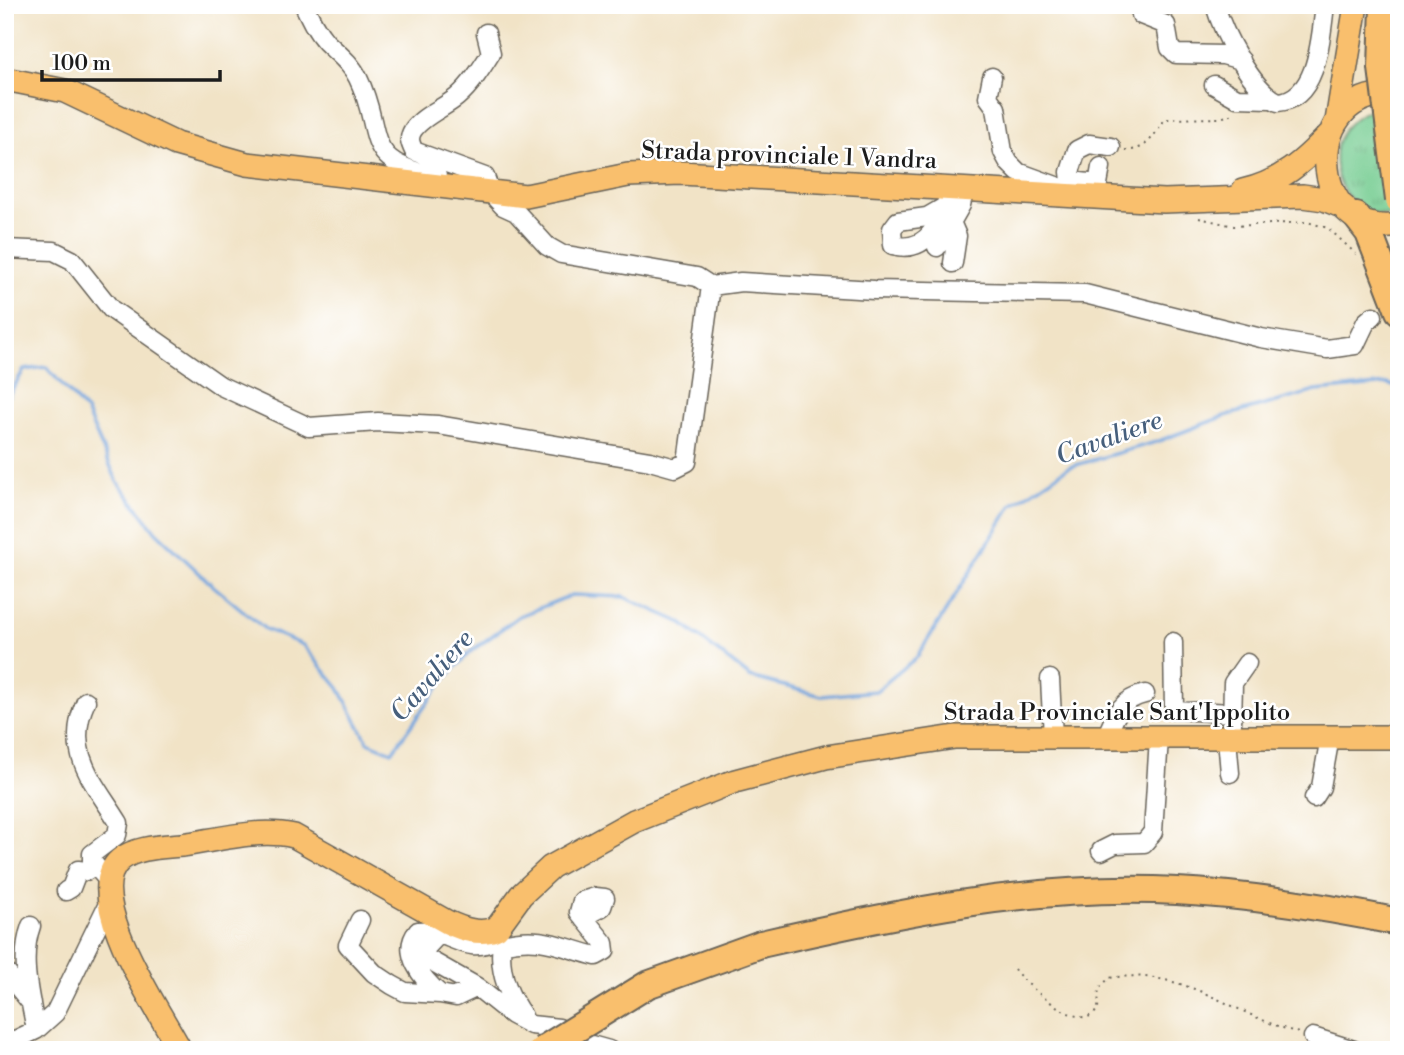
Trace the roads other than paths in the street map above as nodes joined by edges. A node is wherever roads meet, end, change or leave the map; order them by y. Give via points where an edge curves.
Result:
1 (304, 5) edge
2 (1147, 5) edge
3 (1205, 5) edge
4 (1215, 5) edge
5 (1325, 5) edge
6 (1356, 5) edge
7 (1384, 5) edge
8 (486, 33) dead end
9 (1232, 58) junction
10 (992, 77) dead end
11 (5, 79) edge
12 (1214, 85) dead end
13 (1399, 95) edge
14 (1265, 99) junction
15 (1333, 128) junction
16 (1111, 147) road end
17 (1101, 167) dead end
18 (490, 188) junction
19 (1068, 191) junction
20 (1212, 198) junction
21 (1399, 200) edge
22 (957, 205) junction
23 (1399, 225) edge
24 (1357, 228) junction
25 (937, 247) dead end
26 (5, 249) edge
27 (953, 263) dead end
28 (711, 286) junction
29 (1399, 311) edge
30 (1373, 316) dead end
31 (1173, 642) dead end
32 (1247, 663) dead end
33 (1049, 679) dead end
34 (1145, 694) dead end
35 (86, 701) dead end
36 (1232, 713) junction
37 (1053, 737) junction
38 (1106, 737) junction
39 (1330, 737) junction
40 (1399, 737) edge
41 (1159, 738) junction
42 (1229, 738) junction
43 (1230, 772) dead end
44 (1314, 798) dead end
45 (1101, 850) dead end
46 (102, 872) junction
47 (66, 891) dead end
48 (108, 904) junction
49 (583, 917) dead end
50 (360, 920) dead end
51 (1399, 922) edge
52 (31, 926) dead end
53 (439, 934) junction
54 (497, 938) junction
55 (5, 971) edge
56 (477, 987) junction
57 (439, 995) junction
58 (31, 1003) junction
59 (531, 1025) junction
60 (36, 1030) junction
61 (1313, 1037) road end
62 (5, 1045) edge
63 (180, 1050) edge
64 (542, 1050) edge
65 (556, 1050) edge
66 (609, 1050) edge
67 (1354, 1050) edge

1 - 18 street via 325,41 359,78 374,137 391,160 415,172
2 - 9 street via 1141,15 1166,25 1170,48 1176,54
3 - 9 street
4 - 9 street
5 - 14 street via 1320,45 1303,89 1287,102
6 - 15 main road
7 - 21 highway, bridge via 1382,68
8 - 18 street via 491,53 482,68 459,95 418,124 409,142 424,157 485,177
9 - 14 street
10 - 19 street via 988,97 996,108 1009,163 1018,172
11 - 18 main road, Strada provinciale 1 Vandra via 65,91 176,144 247,164
12 - 14 street via 1228,96
13 - 15 main road, Strada provinciale 1 Vandra via 1369,97 1351,107
15 - 20 main road, Strada provinciale 1 Vandra via 1298,167 1279,179
15 - 24 main road via 1325,154 1326,173 1332,191
16 - 19 street via 1089,144 1077,150
17 - 19 street via 1098,184
18 - 22 main road, Strada provinciale 1 Vandra via 526,196 628,175 681,173
18 - 28 street via 547,246 561,254 697,277
19 - 20 main road, Strada provinciale 1 Vandra via 1164,201
19 - 22 main road, Strada provinciale 1 Vandra
20 - 24 main road, Strada provinciale 1 Vandra via 1303,196
22 - 25 street
22 - 27 street
23 - 24 main road, Strada provinciale 1 Vandra
24 - 29 highway
26 - 28 street via 54,251 72,260 111,309 221,387 309,427 378,422 438,425 675,468 687,462
28 - 30 street via 741,282 1085,294 1261,338 1327,349 1355,345
31 - 36 street via 1174,710
32 - 36 street via 1233,683
33 - 37 street
34 - 38 street via 1122,704
35 - 46 street via 78,719 80,753 96,790 119,823 117,835 92,854
36 - 42 street
37 - 38 main road, Strada Provinciale Sant'Ippolito
37 - 54 main road, Strada Provinciale Sant'Ippolito via 955,737 826,757 735,781 634,821 573,853 532,883 497,928
38 - 41 main road, Strada Provinciale Sant'Ippolito
39 - 40 main road, Strada Provinciale Sant'Ippolito
39 - 42 main road, Strada Provinciale Sant'Ippolito
39 - 44 street via 1321,787
41 - 42 main road, Strada Provinciale Sant'Ippolito
41 - 45 street via 1153,832 1144,843 1115,844
42 - 43 street
46 - 47 street via 78,870
46 - 48 main road
46 - 54 main road via 133,853 280,833 307,841 447,922
48 - 60 street via 55,1013
48 - 63 main road via 117,933
49 - 54 street via 604,943 605,951 596,956 546,940
50 - 57 street via 348,945 374,973 405,992
51 - 64 highway, bridge via 1325,907 1177,891 1088,891 879,917 761,944 647,985
52 - 58 street via 25,958
53 - 54 street via 475,947
53 - 56 street via 423,951 426,958
53 - 57 street via 418,931 412,938 412,954 418,971
54 - 59 street via 510,999
55 - 58 street
56 - 57 street via 456,997
56 - 59 street
58 - 60 street
59 - 65 street
59 - 66 street via 559,1028 583,1043
60 - 62 street
61 - 67 street

